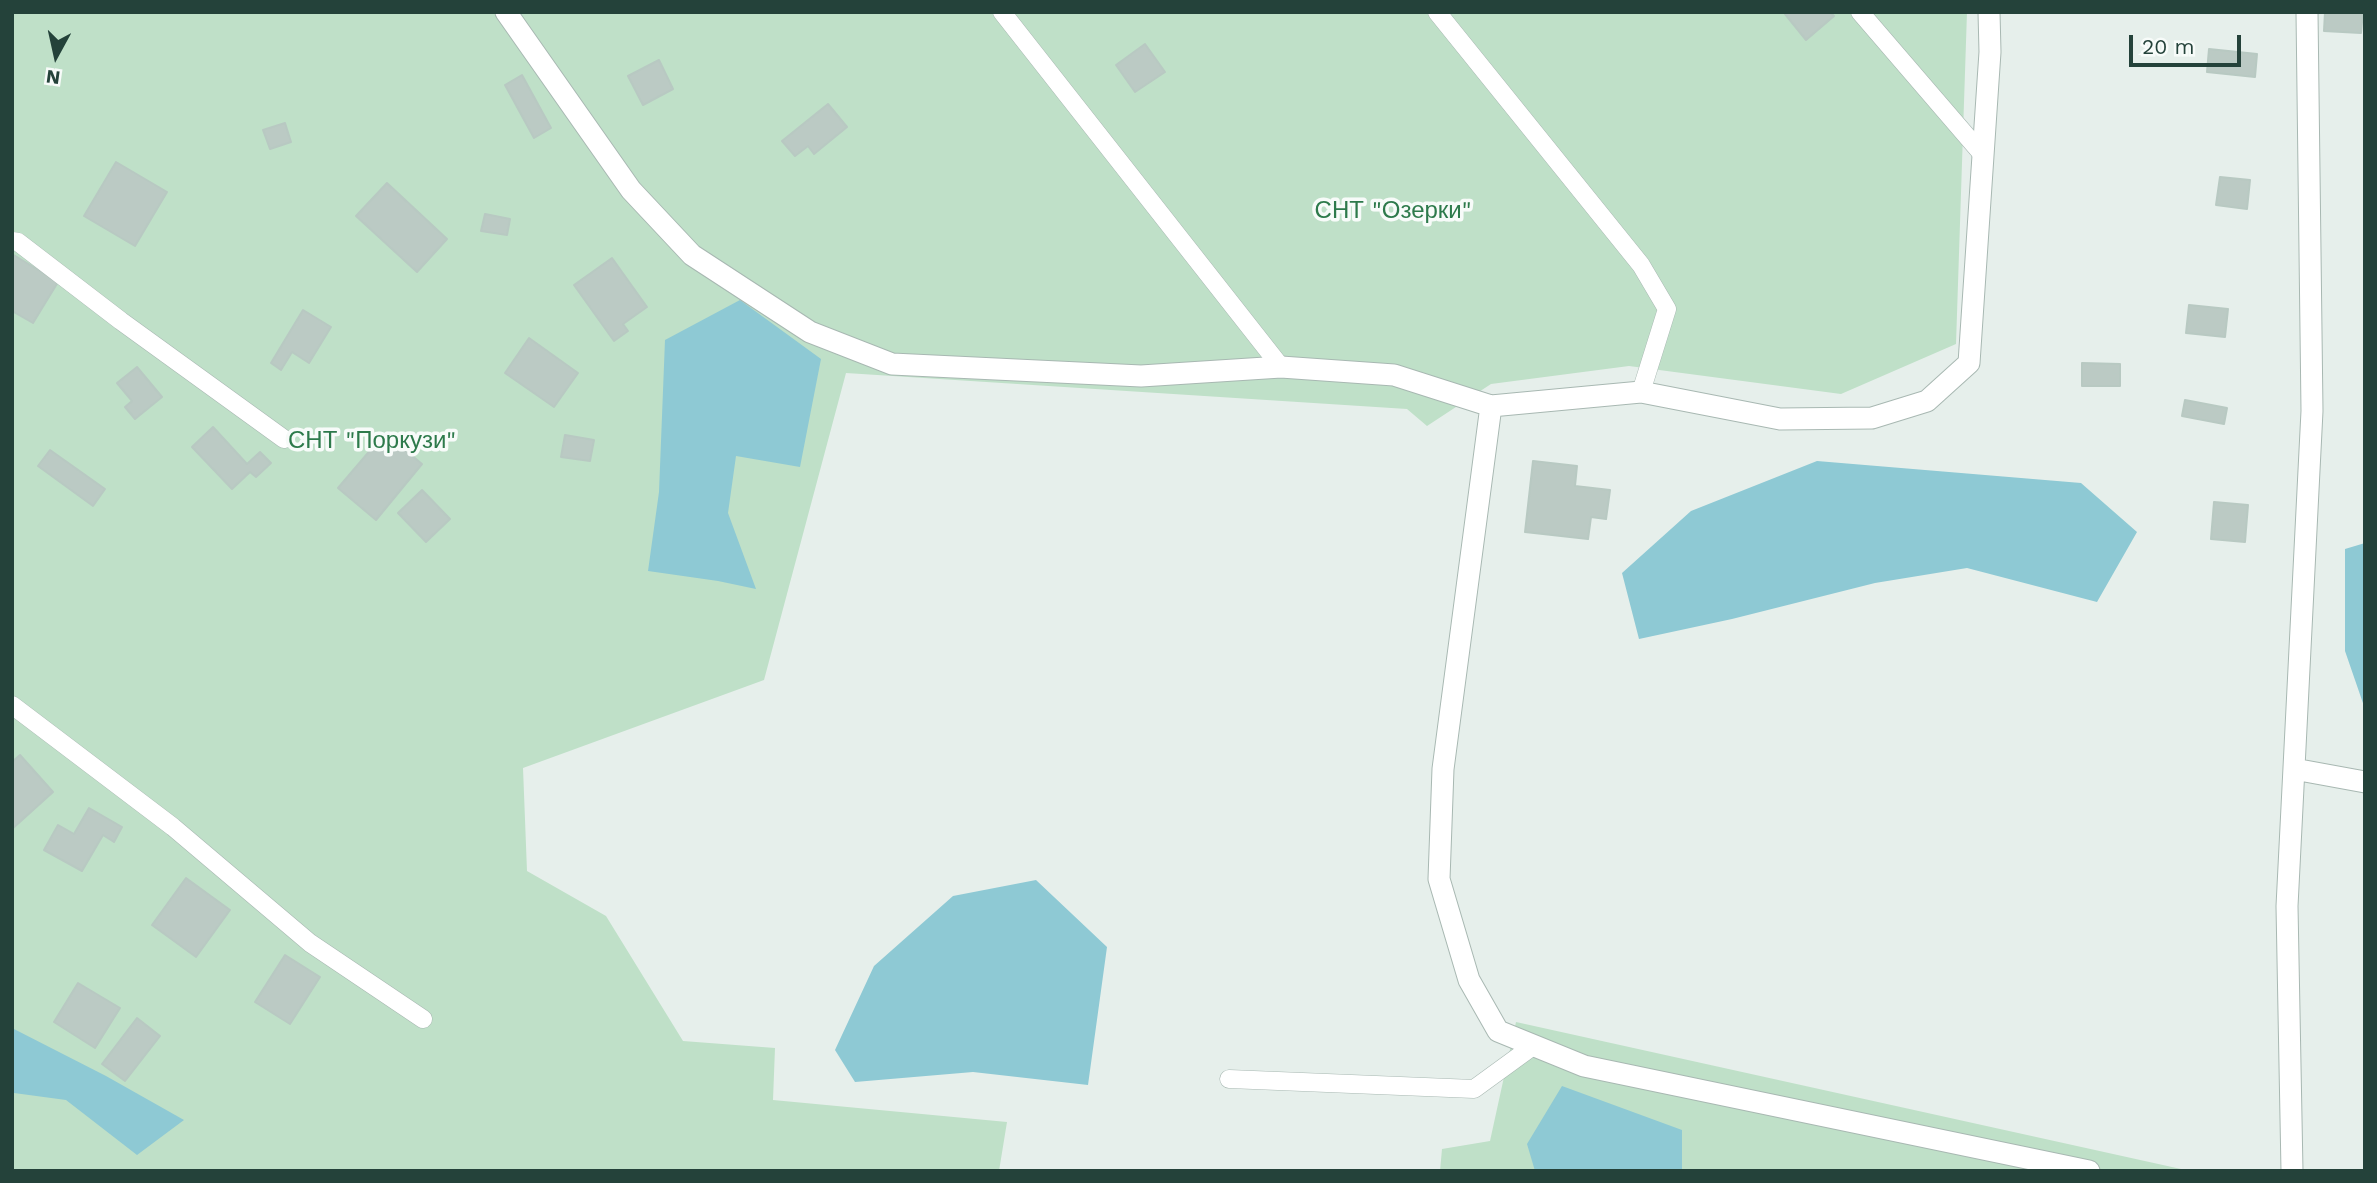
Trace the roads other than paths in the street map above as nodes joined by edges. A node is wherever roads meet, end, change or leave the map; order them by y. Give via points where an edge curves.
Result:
1 (506, 12) edge
2 (1002, 12) edge
3 (1437, 12) edge
4 (1860, 12) edge
5 (1989, 12) edge
6 (2307, 12) edge
7 (1983, 155) junction
8 (12, 241) edge
9 (1281, 367) junction
10 (1641, 392) junction
11 (1491, 406) junction
12 (284, 439) dead end
13 (12, 705) edge
14 (2294, 769) junction
15 (2365, 782) edge
16 (423, 1019) dead end
17 (1533, 1045) junction
18 (1229, 1079) dead end
19 (2089, 1171) edge
20 (2292, 1171) edge

1 - 9 street via 640,200 692,254 810,332 892,364 1141,376
2 - 9 lane
3 - 10 lane via 1642,265 1667,309
4 - 7 lane
5 - 7 street
6 - 14 street via 2312,411
7 - 10 street via 1969,363 1927,401 1872,418 1780,419
8 - 12 lane
9 - 11 street via 1394,375
10 - 11 street
11 - 17 street via 1443,769 1439,879 1469,980 1498,1031
13 - 16 lane via 173,827 310,943
14 - 15 street
14 - 20 street via 2287,906
17 - 18 lane via 1474,1089
17 - 19 street via 1584,1066

